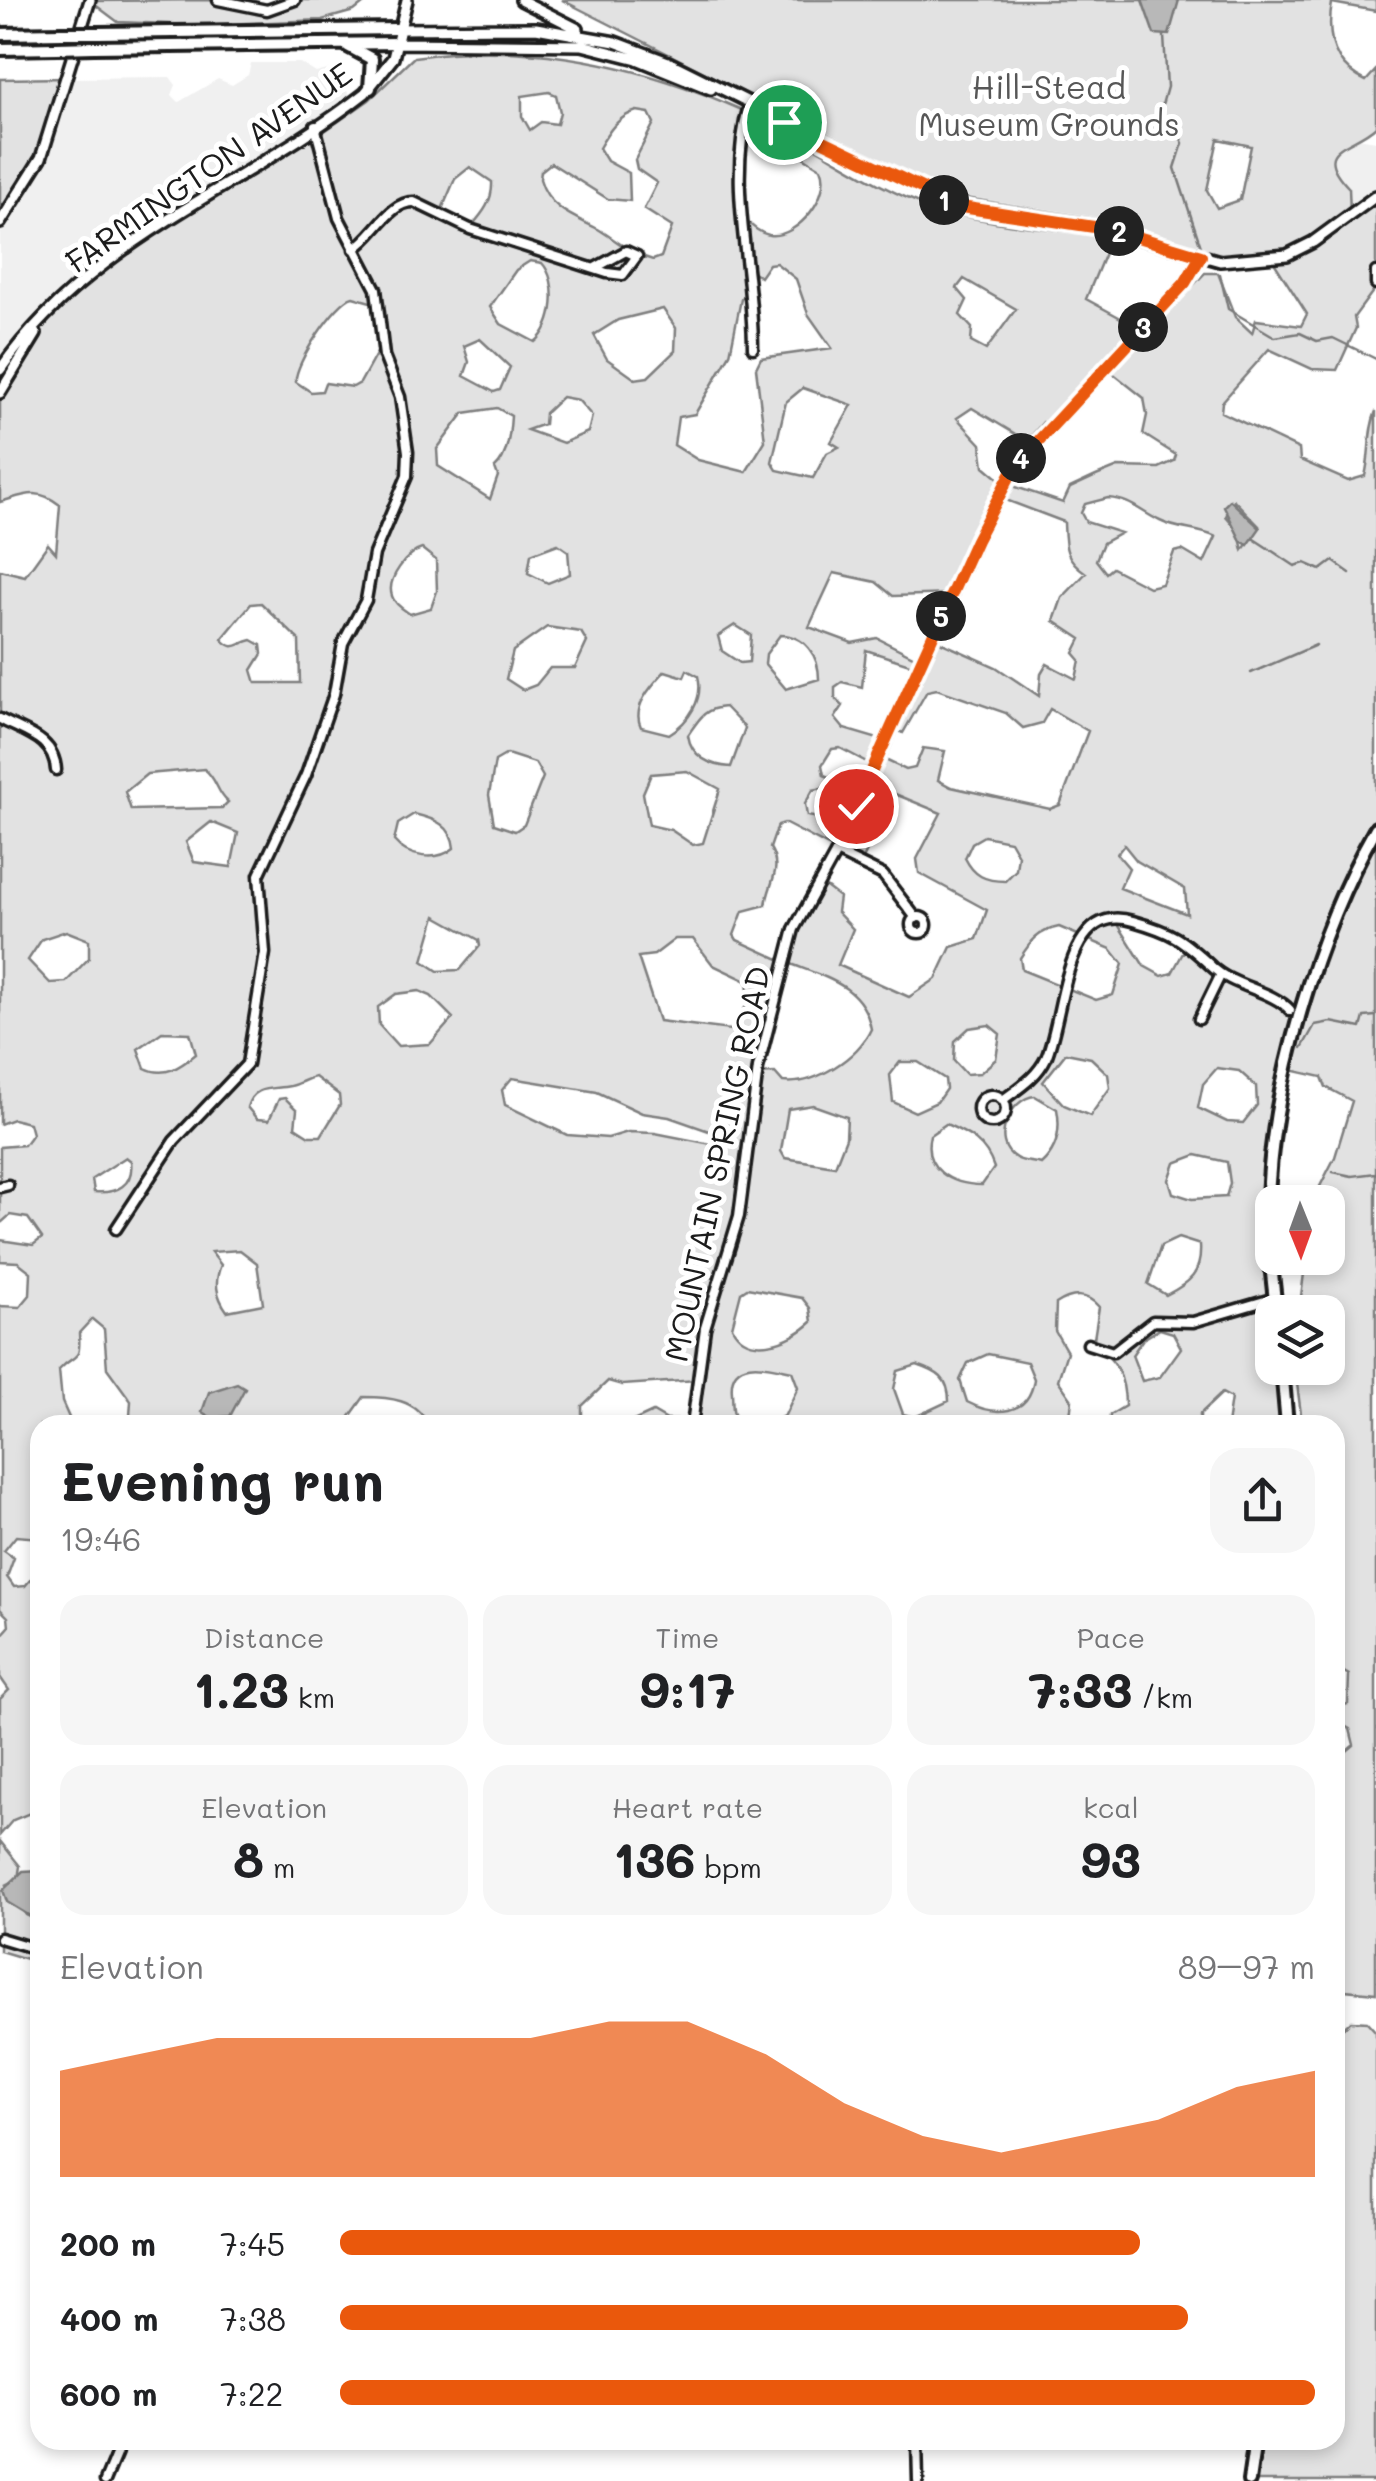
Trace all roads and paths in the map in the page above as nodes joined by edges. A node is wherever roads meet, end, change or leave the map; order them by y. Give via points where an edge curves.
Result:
1 (90, 0) edge
2 (218, 0) edge
3 (407, 0) edge
4 (521, 0) edge
5 (292, 2) edge
6 (398, 28) junction
7 (0, 34) edge
8 (599, 38) junction
9 (397, 43) junction
10 (337, 44) junction
11 (0, 49) edge
12 (370, 88) junction
13 (723, 92) junction
14 (749, 105) junction
15 (315, 126) junction
16 (1376, 196) edge
17 (1, 220) edge
18 (354, 248) junction
19 (1201, 256) junction
20 (595, 268) junction
21 (1376, 272) edge
22 (1376, 284) edge
23 (39, 327) junction
24 (753, 348) dead end
25 (0, 370) edge
26 (0, 393) edge
27 (0, 720) edge
28 (56, 770) dead end
29 (1376, 828) edge
30 (836, 852) junction
31 (916, 918) dead end
32 (1221, 974) junction
33 (1296, 1012) junction
34 (1199, 1019) dead end
35 (1003, 1100) dead end
36 (116, 1229) dead end
37 (1275, 1295) edge
38 (1255, 1304) edge
39 (1088, 1344) dead end
40 (1283, 1385) edge
41 (693, 1415) edge
42 (1286, 1415) edge
43 (0, 1938) edge
44 (30, 1947) edge
45 (118, 2450) edge
46 (917, 2450) edge
47 (1254, 2450) edge
48 (106, 2481) edge
49 (918, 2481) edge
50 (1249, 2481) edge

1 - 17 main road via 40,158
2 - 5 street via 267,10
3 - 6 main road, FARMINGTON AVENUE
4 - 8 main road
6 - 7 highway, bridge
6 - 8 main road via 536,28
6 - 9 main road, FARMINGTON AVENUE
8 - 13 main road via 668,62
9 - 10 highway
9 - 12 main road, FARMINGTON AVENUE via 390,66
9 - 13 main road via 582,45
10 - 11 highway, bridge
10 - 12 highway via 371,58
12 - 15 main road, FARMINGTON AVENUE
13 - 14 main road
14 - 19 main road via 961,207 1114,230
14 - 24 street via 738,184
15 - 18 street via 339,218
15 - 23 main road, FARMINGTON AVENUE via 124,250
16 - 19 main road via 1287,256 1241,262
18 - 20 street via 395,207 414,202 470,228
18 - 36 street via 382,310 384,356 400,397 406,476 374,554 366,600 343,642 314,754 260,875 265,953 247,1064 174,1141
19 - 30 street, MOUNTAIN SPRING ROAD via 1185,283 1015,466
20 - 20 street via 624,275 637,256 626,251
21 - 22 street
23 - 25 main road, FARMINGTON AVENUE
23 - 26 main road, FARMINGTON AVENUE
27 - 28 street via 53,749
29 - 33 highway via 1335,906
30 - 31 street via 882,875
30 - 41 street, MOUNTAIN SPRING ROAD via 794,929 758,1068 740,1216 705,1328
32 - 33 street
32 - 34 street
32 - 35 street via 1175,934 1124,918 1097,923 1073,958 1046,1057
33 - 37 highway via 1270,1169
38 - 39 street via 1193,1322 1153,1320 1113,1352
40 - 42 highway
43 - 44 street
45 - 48 street
46 - 49 street
47 - 50 highway

